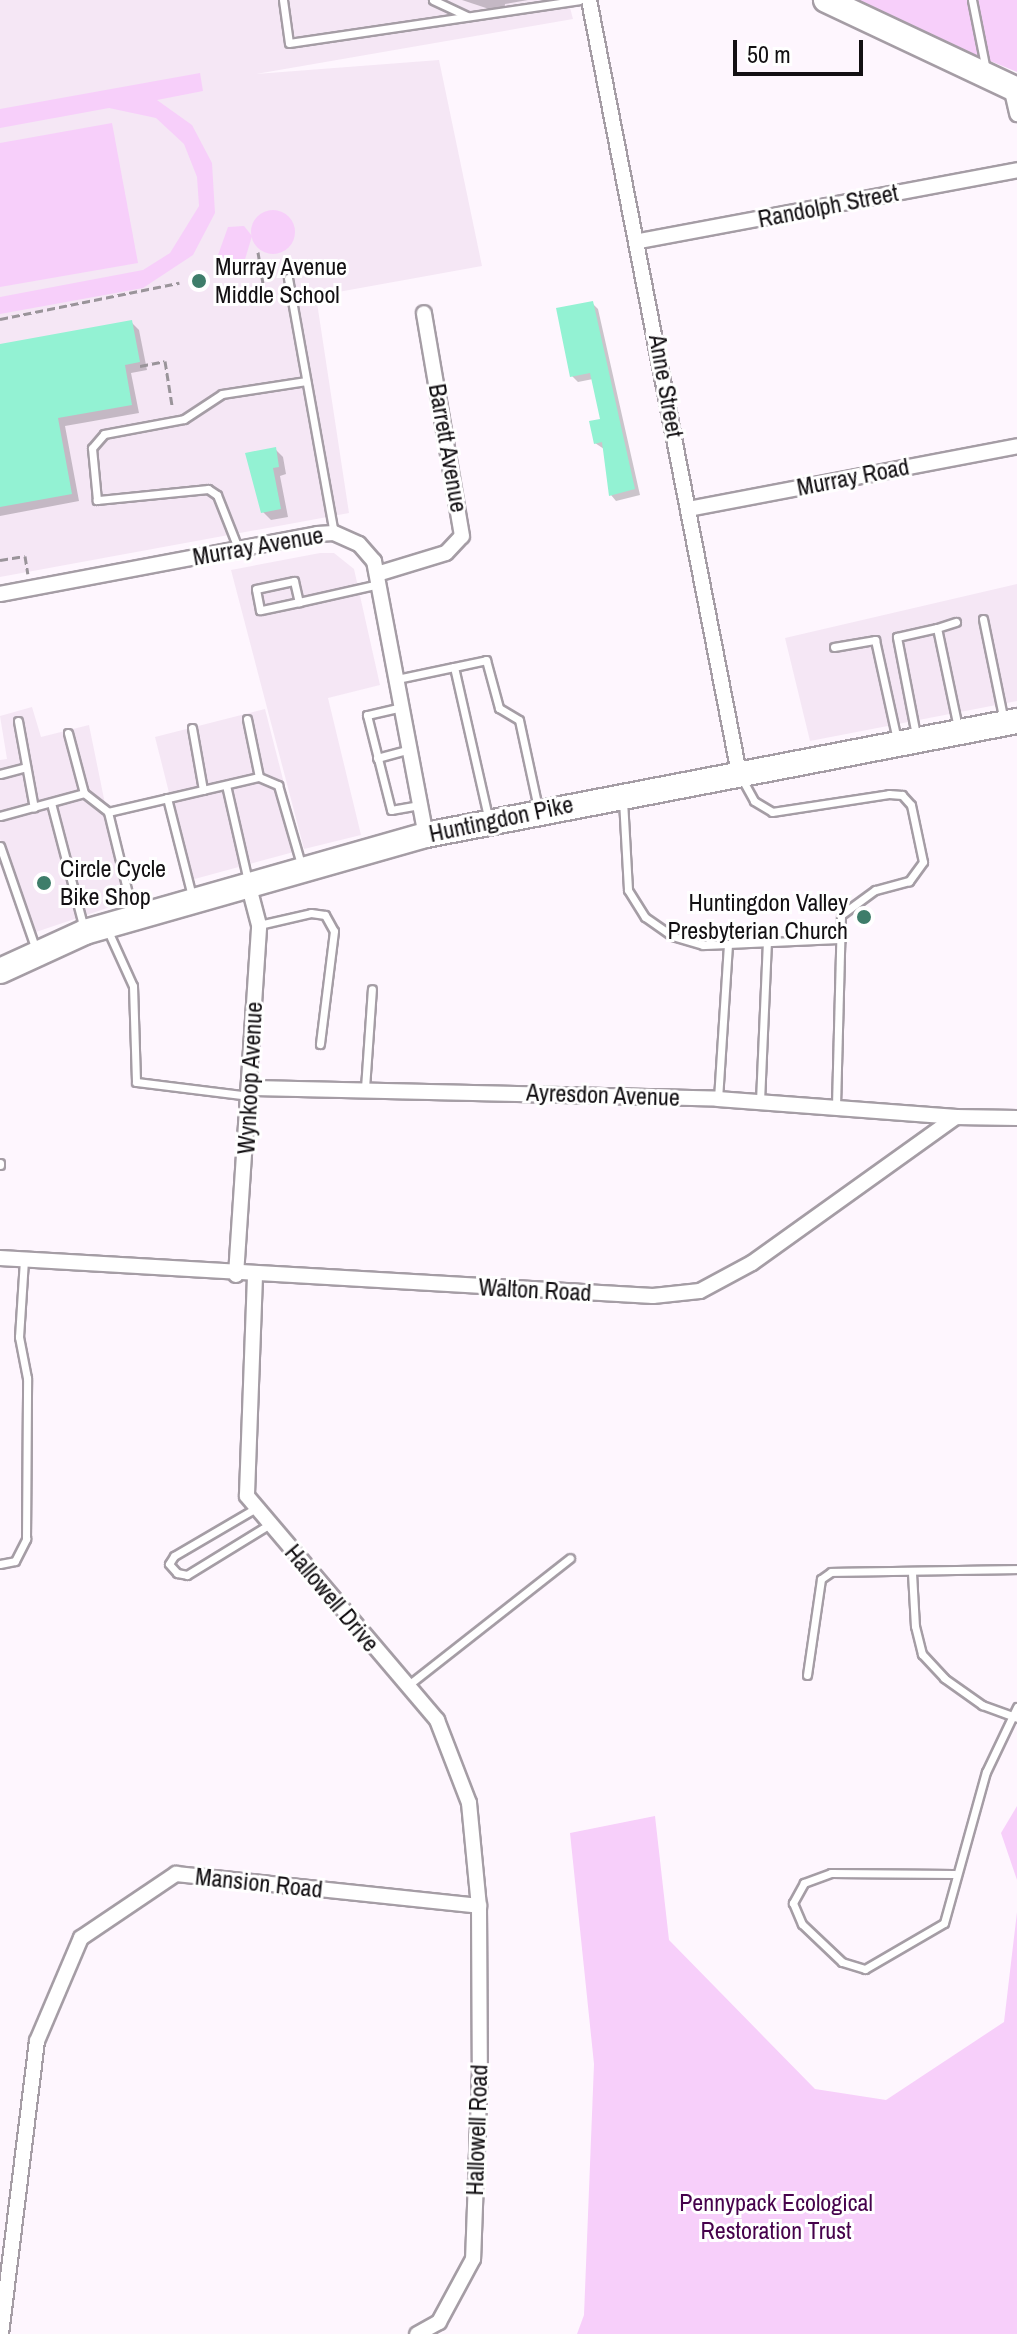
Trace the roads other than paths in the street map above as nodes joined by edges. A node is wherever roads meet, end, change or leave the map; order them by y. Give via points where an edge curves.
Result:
1 (283, 0) edge
2 (433, 0) edge
3 (579, 0) edge
4 (589, 0) edge
5 (826, 0) edge
6 (972, 0) edge
7 (469, 16) junction
8 (987, 76) junction
9 (1014, 89) edge
10 (1017, 114) edge
11 (1017, 170) edge
12 (639, 241) junction
13 (288, 278) dead end
14 (424, 313) dead end
15 (306, 381) junction
16 (1017, 446) edge
17 (688, 509) junction
18 (334, 533) junction
19 (238, 548) junction
20 (378, 579) junction
21 (0, 594) edge
22 (299, 602) junction
23 (983, 619) dead end
24 (956, 622) dead end
25 (937, 628) junction
26 (834, 647) dead end
27 (454, 667) junction
28 (397, 679) junction
29 (402, 707) junction
30 (247, 719) dead end
31 (18, 721) dead end
32 (1011, 722) edge
33 (192, 728) dead end
34 (959, 731) junction
35 (68, 733) dead end
36 (907, 740) junction
37 (410, 749) junction
38 (377, 758) junction
39 (26, 767) junction
40 (739, 773) junction
41 (0, 774) edge
42 (259, 777) junction
43 (226, 785) junction
44 (203, 790) junction
45 (84, 793) junction
46 (622, 794) junction
47 (167, 798) junction
48 (51, 803) junction
49 (420, 805) junction
50 (34, 808) junction
51 (538, 810) junction
52 (108, 812) junction
53 (0, 816) edge
54 (488, 820) junction
55 (426, 835) junction
56 (0, 846) edge
57 (302, 867) junction
58 (248, 883) junction
59 (192, 898) junction
60 (134, 916) junction
61 (259, 925) junction
62 (95, 929) junction
63 (841, 939) junction
64 (767, 942) junction
65 (728, 944) junction
66 (38, 953) junction
67 (0, 971) edge
68 (372, 989) dead end
69 (320, 1044) dead end
70 (365, 1088) junction
71 (250, 1092) junction
72 (718, 1099) junction
73 (760, 1101) junction
74 (836, 1106) junction
75 (1017, 1109) edge
76 (956, 1117) junction
77 (1016, 1118) edge
78 (0, 1258) edge
79 (24, 1260) junction
80 (236, 1275) junction
81 (255, 1276) junction
82 (256, 1508) junction
83 (270, 1524) junction
84 (570, 1558) dead end
85 (0, 1564) edge
86 (1017, 1569) edge
87 (912, 1573) junction
88 (807, 1675) dead end
89 (407, 1686) junction
90 (1017, 1707) edge
91 (1013, 1719) edge
92 (954, 1874) junction
93 (479, 1906) junction
94 (1, 2334) edge
95 (417, 2334) edge

1 - 7 lane via 289,43
2 - 7 lane
3 - 7 lane
4 - 12 street, Anne Street
5 - 8 main road
6 - 8 lane
8 - 9 main road
9 - 10 street
11 - 12 street, Randolph Street
12 - 17 street, Anne Street
13 - 15 lane
14 - 20 street, Barrett Avenue via 462,536 446,553
15 - 18 lane
15 - 19 lane via 222,394 184,419 104,434 92,448 97,500 208,489 217,495
16 - 17 street, Murray Road
17 - 40 street, Anne Street
18 - 19 street, Murray Avenue
18 - 20 street, Murray Avenue via 359,544 374,561
19 - 21 street, Murray Avenue
20 - 22 lane
20 - 28 street, Murray Avenue
22 - 22 lane via 294,581 256,589 260,610
23 - 32 lane
24 - 25 lane
25 - 34 lane
25 - 36 lane via 897,637
26 - 36 lane via 875,640
27 - 28 lane
27 - 51 lane via 486,660 499,708 519,720
27 - 54 lane
28 - 29 street, Murray Avenue
29 - 37 street, Murray Avenue
29 - 38 lane via 367,715
30 - 42 lane
31 - 39 lane
32 - 34 main road, Huntingdon Pike
33 - 44 lane
34 - 36 main road, Huntingdon Pike
35 - 45 lane
36 - 40 main road, Huntingdon Pike
37 - 38 lane
37 - 49 street, Murray Avenue
38 - 49 lane via 391,810
39 - 41 lane
39 - 50 lane
40 - 46 main road, Huntingdon Pike
40 - 63 lane via 754,801 772,812 889,794 902,795 911,805 923,862 909,881 875,890 841,915
42 - 43 lane
42 - 57 lane via 278,785
43 - 44 lane
43 - 58 lane
44 - 47 lane
45 - 48 lane
45 - 52 lane
46 - 51 main road, Huntingdon Pike
46 - 65 lane via 628,890 645,917 672,936 703,945
47 - 52 lane
47 - 59 lane
48 - 50 lane
48 - 62 lane
49 - 55 street, Murray Avenue
50 - 53 lane
51 - 54 main road, Huntingdon Pike
52 - 60 lane
54 - 55 main road, Huntingdon Pike
55 - 57 main road, Huntingdon Pike
56 - 66 lane
57 - 58 main road, Huntingdon Pike
58 - 59 main road, Huntingdon Pike
58 - 61 street, Wynkoop Avenue
59 - 60 main road, Huntingdon Pike
60 - 62 main road, Huntingdon Pike
61 - 69 lane via 311,913 325,915 334,931
61 - 71 street, Wynkoop Avenue
62 - 66 main road, Huntingdon Pike
62 - 71 lane via 133,986 136,1082
63 - 64 lane
63 - 74 lane
64 - 65 lane
64 - 73 lane
65 - 72 lane
66 - 67 main road, Huntingdon Pike
68 - 70 lane
70 - 71 street, Ayresdon Avenue
70 - 72 street, Ayresdon Avenue
71 - 80 street, Wynkoop Avenue
72 - 73 street, Ayresdon Avenue
73 - 74 street, Ayresdon Avenue
74 - 76 street, Ayresdon Avenue
75 - 77 lane
76 - 77 street
76 - 81 street, Walton Road via 752,1263 700,1291 653,1296
78 - 79 street, Walton Road
79 - 80 street, Walton Road
79 - 85 lane via 19,1337 27,1378 26,1539 15,1561
80 - 81 street, Walton Road
81 - 82 street, Hallowell Drive via 247,1496
82 - 83 street, Hallowell Drive
82 - 83 lane via 174,1556 169,1564 187,1575
83 - 89 street, Hallowell Drive
84 - 89 lane
86 - 87 lane
87 - 88 lane via 831,1572 821,1579
87 - 91 lane via 922,1654 944,1678
89 - 93 street, Hallowell Drive via 437,1720 469,1803
90 - 91 lane
91 - 92 lane via 986,1772
92 - 92 lane via 831,1873 804,1883 793,1903 802,1924 842,1962 865,1969 944,1923 954,1897
93 - 94 street, Mansion Road via 176,1874 81,1938 37,2041
93 - 95 street, Hallowell Road via 473,2259 439,2322

